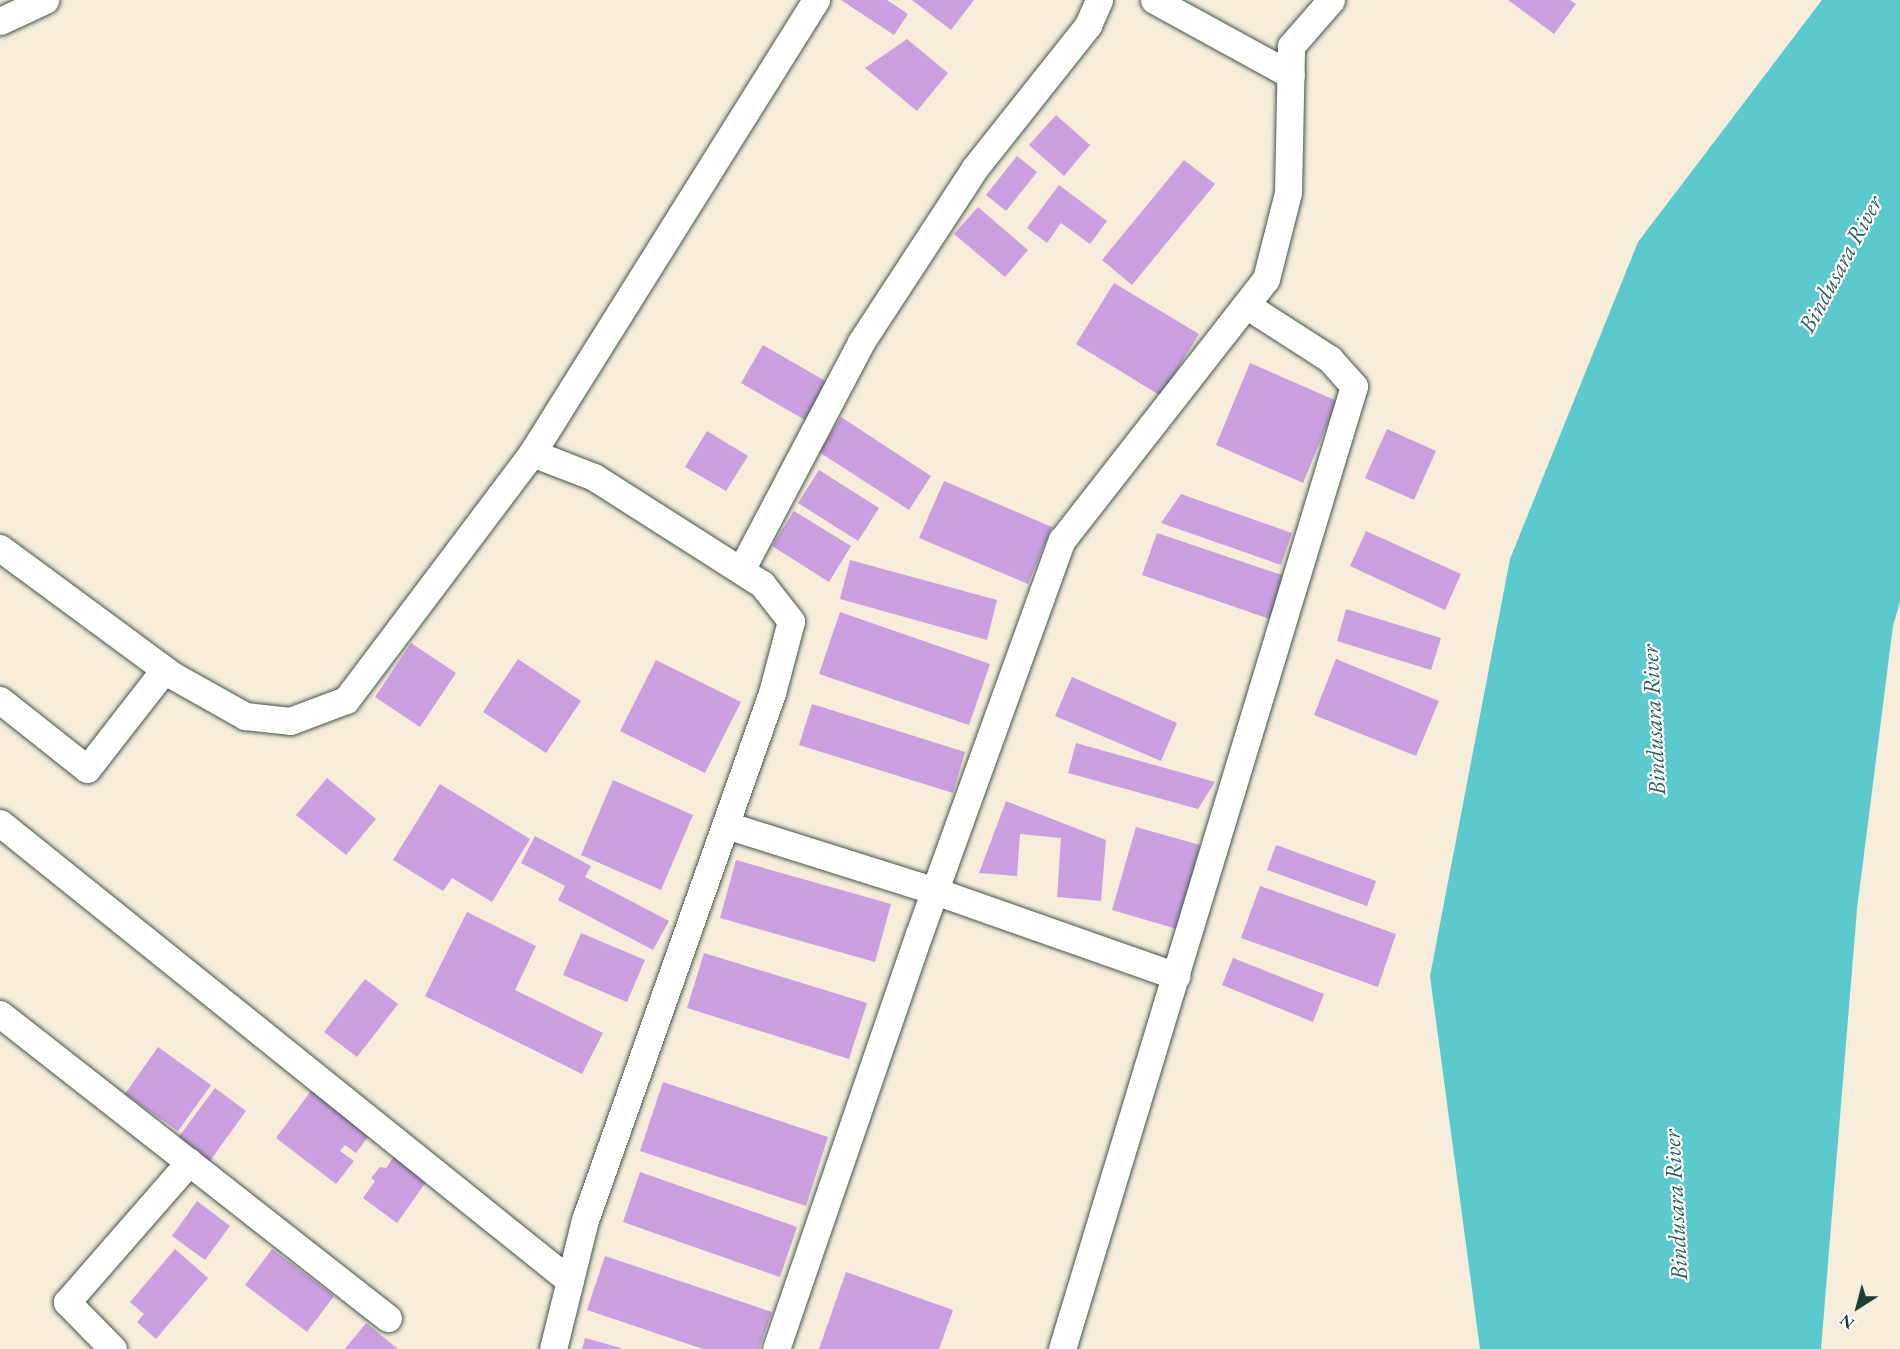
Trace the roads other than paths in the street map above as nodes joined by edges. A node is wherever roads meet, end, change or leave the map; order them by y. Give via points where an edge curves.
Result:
1 (45, 0) edge
2 (816, 0) edge
3 (1099, 0) edge
4 (1154, 0) edge
5 (1331, 0) edge
6 (0, 21) edge
7 (1291, 75) junction
8 (1246, 304) junction
9 (532, 453) junction
10 (0, 548) edge
11 (741, 570) junction
12 (164, 670) junction
13 (0, 700) edge
14 (0, 823) edge
15 (726, 825) junction
16 (935, 891) junction
17 (1177, 976) junction
18 (0, 1014) edge
19 (189, 1162) junction
20 (570, 1281) junction
21 (388, 1318) dead end
22 (113, 1349) edge
23 (553, 1349) edge
24 (777, 1349) edge
25 (1062, 1349) edge

1 - 6 street
2 - 9 street
3 - 11 street via 1088,25 974,170 861,342
4 - 7 street
5 - 7 street via 1291,46
7 - 8 street via 1288,193 1266,279
8 - 16 street via 1062,540
8 - 17 street via 1330,359 1354,386
9 - 11 street via 594,477
9 - 12 street via 346,700 290,722 245,716
10 - 12 street
11 - 15 street via 762,584 791,621 772,693
12 - 13 street via 87,770
14 - 20 street
15 - 16 street
15 - 20 street via 585,1220
16 - 17 street
16 - 24 street
17 - 25 street
18 - 19 street
19 - 21 street
19 - 22 street via 67,1302
20 - 23 street

